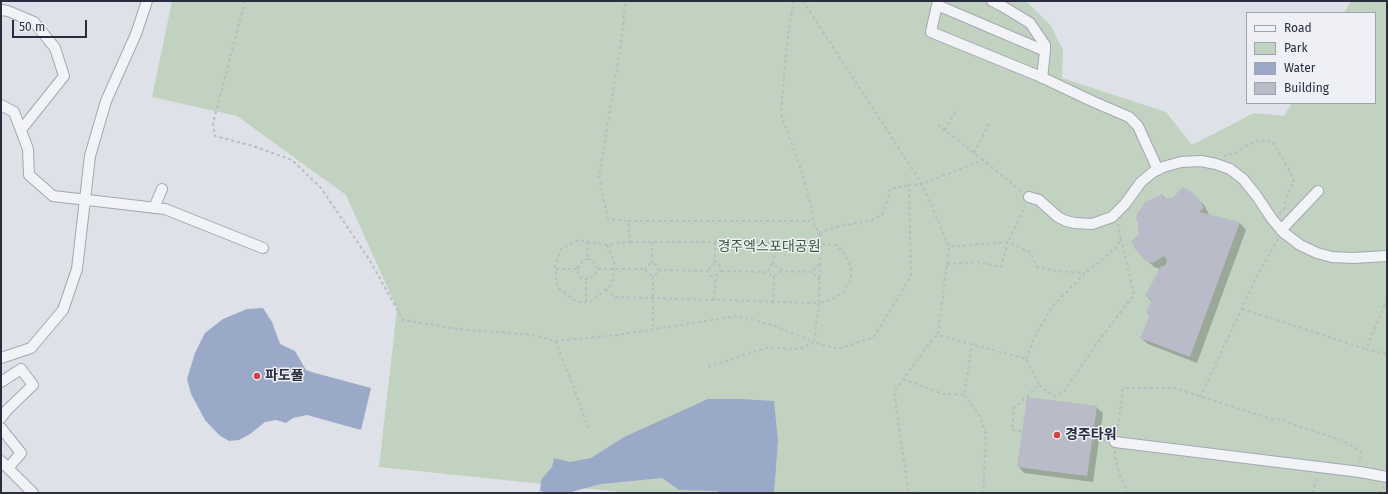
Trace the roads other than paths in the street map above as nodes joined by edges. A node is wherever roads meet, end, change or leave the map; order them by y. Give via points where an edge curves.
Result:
1 (147, 1) edge
2 (992, 1) edge
3 (938, 3) edge
4 (1, 10) edge
5 (1045, 51) junction
6 (1042, 78) junction
7 (1, 105) edge
8 (21, 130) junction
9 (1158, 170) junction
10 (162, 189) dead end
11 (1318, 191) dead end
12 (1030, 197) road end
13 (85, 200) junction
14 (154, 208) junction
15 (1282, 231) junction
16 (263, 248) dead end
17 (1387, 256) edge
18 (1, 358) edge
19 (1, 382) edge
20 (3, 410) edge
21 (1, 428) edge
22 (1115, 442) road end
23 (5, 464) edge
24 (1387, 477) edge
25 (33, 493) edge

1 - 13 street via 136,34 106,101 90,156
2 - 5 street via 1030,23 1045,45
3 - 5 street
3 - 6 street via 931,32
4 - 8 street via 34,22 55,48 64,76
5 - 6 street
6 - 9 street via 1129,117 1138,126
7 - 8 street via 14,112
8 - 13 street via 28,149 29,175 53,196
9 - 12 street via 1141,182 1112,217 1092,224 1066,221 1039,200
9 - 15 street via 1181,162 1201,161 1230,169 1243,179
10 - 14 street
11 - 15 street
13 - 14 street
13 - 18 street via 77,269 62,310 31,348
14 - 16 street via 165,209
15 - 17 street via 1300,245 1332,257
19 - 20 street via 21,369 33,385
21 - 23 street via 22,454
22 - 24 street
23 - 25 street

